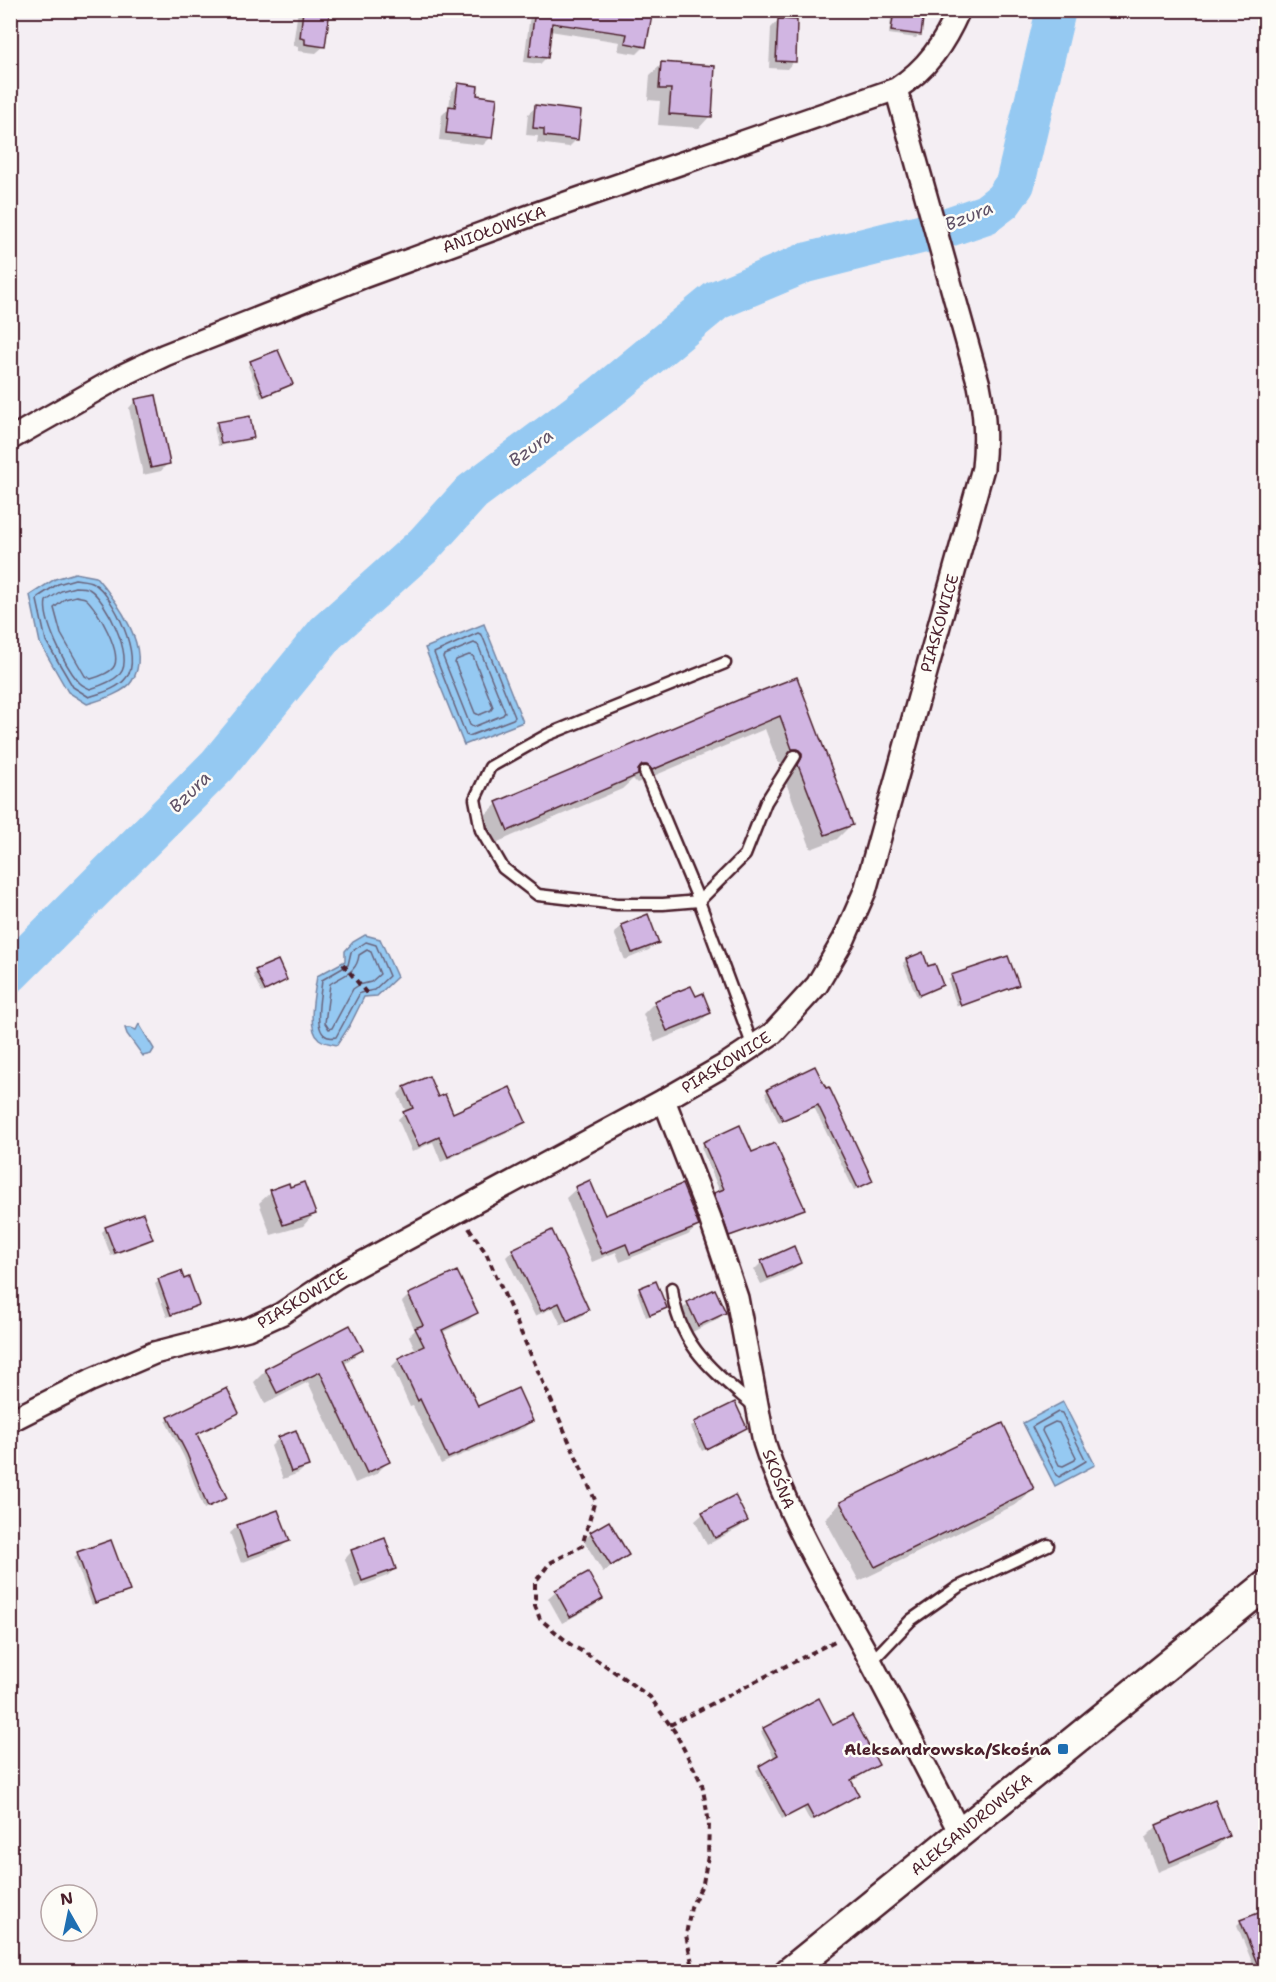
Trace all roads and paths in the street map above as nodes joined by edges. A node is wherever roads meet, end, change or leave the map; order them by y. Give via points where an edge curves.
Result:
1 (959, 10) edge
2 (896, 89) junction
3 (10, 439) edge
4 (725, 663) dead end
5 (795, 756) dead end
6 (645, 772) dead end
7 (699, 901) junction
8 (342, 964) dead end
9 (368, 995) dead end
10 (753, 1047) junction
11 (664, 1100) junction
12 (458, 1210) junction
13 (672, 1288) dead end
14 (759, 1410) junction
15 (10, 1421) edge
16 (1048, 1545) dead end
17 (1266, 1585) edge
18 (854, 1631) junction
19 (871, 1662) junction
20 (670, 1725) junction
21 (960, 1833) junction
22 (694, 1971) edge
23 (789, 1971) edge

1 - 2 street, ANIOŁOWSKA via 934,56
2 - 3 street, ANIOŁOWSKA via 543,211 165,355
2 - 10 street, PIASKOWICE via 981,395 986,438 983,468 865,891 844,939 817,985 773,1033
4 - 7 lane via 547,735 490,767 475,799 481,830 503,868 538,895 617,904
5 - 7 lane via 766,802 745,855
6 - 7 lane
7 - 10 lane
8 - 9 path
10 - 11 street, PIASKOWICE
11 - 12 street, PIASKOWICE
11 - 14 street, SKOŚNA via 727,1265
12 - 15 street, PIASKOWICE via 338,1276 281,1314 248,1329 154,1353
12 - 20 path via 486,1253 595,1500 582,1546 550,1563 535,1582 535,1606 540,1619 571,1645 650,1697
13 - 14 lane via 683,1329 698,1355
14 - 18 street, SKOŚNA via 764,1442 788,1506
16 - 19 lane via 958,1587 911,1620
17 - 21 main road, ALEKSANDROWSKA
18 - 19 street, SKOŚNA
18 - 20 path
19 - 21 street, SKOŚNA
20 - 22 path via 702,1784 709,1823 703,1883 691,1907 686,1935
21 - 23 main road, ALEKSANDROWSKA

